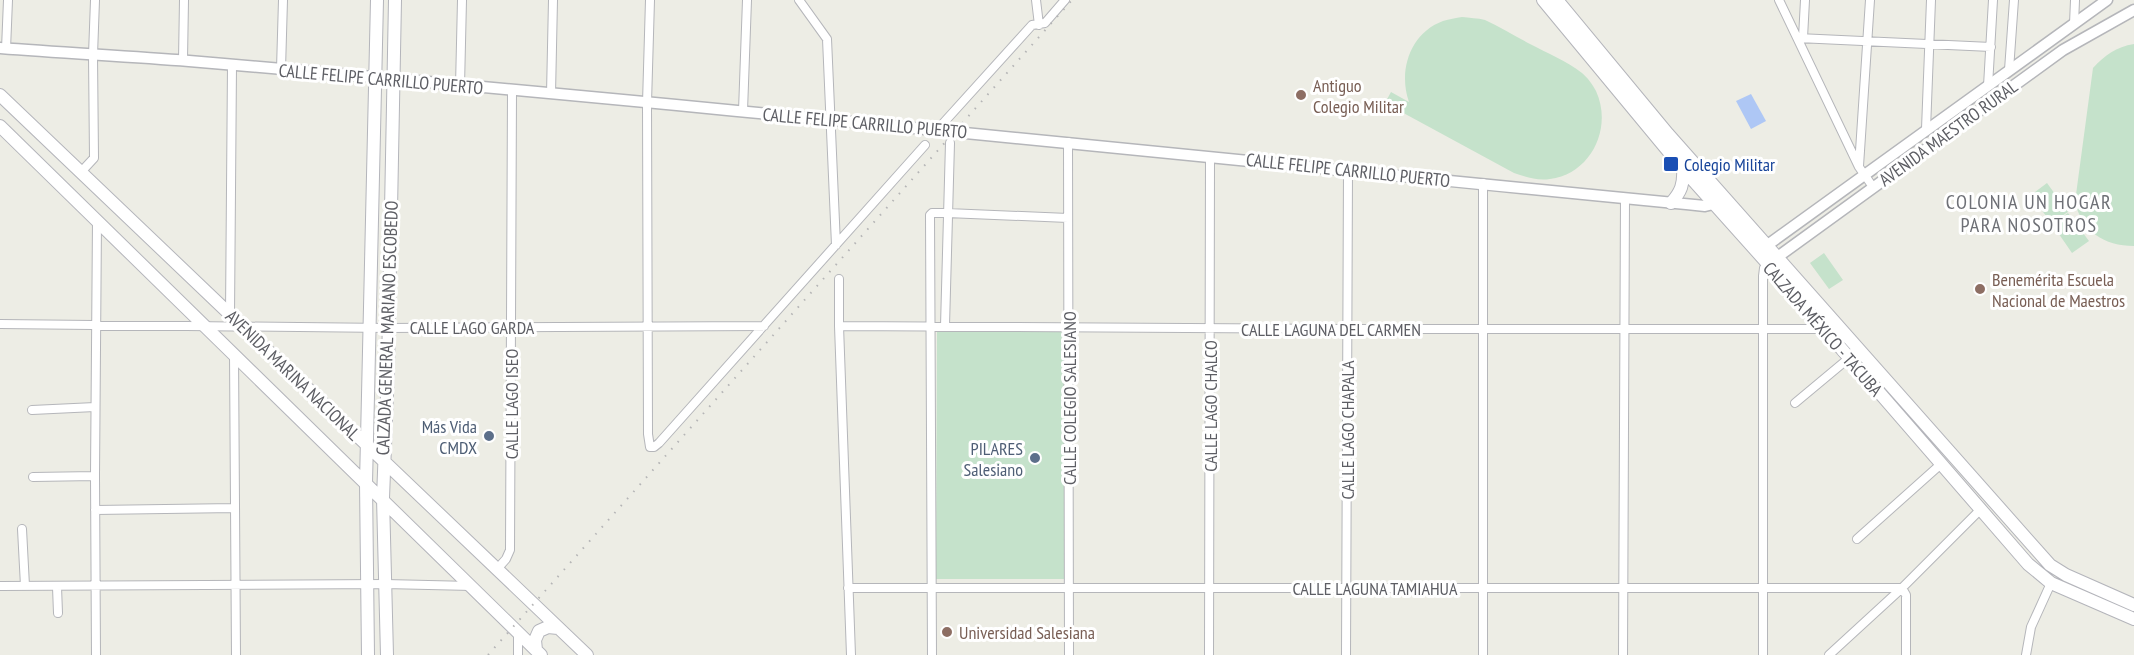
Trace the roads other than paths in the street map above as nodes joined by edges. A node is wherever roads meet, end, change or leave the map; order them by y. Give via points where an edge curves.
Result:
1 (8, 0) edge
2 (95, 0) edge
3 (184, 0) edge
4 (283, 0) edge
5 (377, 0) edge
6 (395, 0) edge
7 (462, 0) edge
8 (553, 0) edge
9 (650, 0) edge
10 (747, 0) edge
11 (799, 0) edge
12 (1036, 0) edge
13 (1065, 0) edge
14 (1542, 0) edge
15 (1557, 0) edge
16 (1779, 0) edge
17 (1805, 0) edge
18 (1870, 0) edge
19 (1931, 0) edge
20 (1993, 0) edge
21 (2014, 0) edge
22 (2075, 0) edge
23 (2108, 0) edge
24 (2134, 10) edge
25 (2074, 24) junction
26 (1039, 25) junction
27 (1800, 38) junction
28 (1868, 40) junction
29 (1928, 44) junction
30 (1990, 47) junction
31 (3, 48) edge
32 (93, 55) junction
33 (183, 60) junction
34 (232, 65) junction
35 (281, 69) junction
36 (2009, 70) junction
37 (376, 78) junction
38 (393, 80) junction
39 (460, 86) junction
40 (1988, 86) junction
41 (512, 91) junction
42 (551, 94) junction
43 (0, 95) edge
44 (647, 103) junction
45 (743, 111) junction
46 (831, 120) junction
47 (0, 126) edge
48 (1926, 129) junction
49 (937, 130) junction
50 (1068, 142) junction
51 (1908, 142) junction
52 (950, 143) dead end
53 (925, 145) dead end
54 (1917, 156) junction
55 (1210, 157) junction
56 (1683, 169) junction
57 (1348, 170) junction
58 (1862, 170) junction
59 (81, 172) junction
60 (1484, 183) junction
61 (1873, 187) junction
62 (1624, 198) junction
63 (1727, 199) junction
64 (1671, 203) junction
65 (1715, 205) junction
66 (947, 213) junction
67 (1068, 218) junction
68 (97, 220) junction
69 (836, 245) junction
70 (1762, 249) junction
71 (1772, 261) junction
72 (839, 279) dead end
73 (230, 314) junction
74 (0, 324) edge
75 (96, 324) junction
76 (205, 326) junction
77 (764, 326) junction
78 (839, 326) junction
79 (932, 326) junction
80 (945, 326) junction
81 (243, 327) junction
82 (511, 327) junction
83 (1069, 327) junction
84 (371, 328) junction
85 (388, 328) junction
86 (649, 328) junction
87 (1210, 328) junction
88 (1347, 329) junction
89 (1483, 329) junction
90 (1624, 329) junction
91 (1824, 329) junction
92 (1762, 330) junction
93 (234, 354) junction
94 (1848, 358) junction
95 (1795, 404) dead end
96 (95, 407) junction
97 (32, 410) dead end
98 (367, 447) junction
99 (384, 461) junction
100 (1941, 464) junction
101 (95, 476) junction
102 (33, 477) dead end
103 (366, 483) junction
104 (383, 498) junction
105 (234, 508) junction
106 (1981, 509) junction
107 (95, 510) junction
108 (22, 529) dead end
109 (1857, 539) dead end
110 (498, 568) junction
111 (2051, 583) junction
112 (367, 584) junction
113 (385, 584) junction
114 (235, 585) junction
115 (0, 586) edge
116 (25, 586) junction
117 (472, 586) junction
118 (57, 587) junction
119 (96, 587) junction
120 (848, 588) junction
121 (932, 588) junction
122 (1070, 588) junction
123 (1210, 588) junction
124 (1346, 588) junction
125 (1483, 588) junction
126 (1623, 588) junction
127 (1763, 588) junction
128 (1902, 588) junction
129 (2134, 605) edge
130 (58, 613) dead end
131 (543, 613) junction
132 (2134, 619) edge
133 (558, 628) junction
134 (520, 634) junction
135 (539, 653) edge
136 (96, 655) edge
137 (236, 655) edge
138 (368, 655) edge
139 (387, 655) edge
140 (518, 655) edge
141 (587, 655) edge
142 (851, 655) edge
143 (932, 655) edge
144 (1069, 655) edge
145 (1209, 655) edge
146 (1346, 655) edge
147 (1483, 655) edge
148 (1623, 655) edge
149 (1763, 655) edge
150 (1829, 655) edge
151 (1906, 655) edge
152 (2026, 655) edge

1 - 31 street
2 - 32 street
3 - 33 street
4 - 35 street
5 - 37 main road, CALZADA GENERAL MARIANO ESCOBEDO
6 - 38 main road, CALZADA GENERAL MARIANO ESCOBEDO
7 - 39 street
8 - 42 street
9 - 44 street
10 - 45 street
11 - 46 street via 827,39
12 - 26 street
13 - 26 street
14 - 56 main road, CALZADA MÉXICO - TACUBA
15 - 63 main road, CALZADA MÉXICO - TACUBA
16 - 27 street
17 - 27 street
18 - 28 street
19 - 29 street
20 - 30 street
21 - 36 street
22 - 25 street
23 - 25 street, AVENIDA MAESTRO RURAL
24 - 54 street, AVENIDA MAESTRO RURAL via 2063,50
25 - 36 street, AVENIDA MAESTRO RURAL
26 - 49 street via 1032,25
27 - 28 street
27 - 58 street
28 - 29 street
28 - 58 street
29 - 30 street
29 - 48 street
30 - 40 street
31 - 32 street, CALLE FELIPE CARRILLO PUERTO
32 - 33 street, CALLE FELIPE CARRILLO PUERTO
32 - 59 street via 94,158
33 - 34 street, CALLE FELIPE CARRILLO PUERTO
34 - 35 street, CALLE FELIPE CARRILLO PUERTO
34 - 73 street
35 - 37 street, CALLE FELIPE CARRILLO PUERTO
36 - 40 street, AVENIDA MAESTRO RURAL
37 - 38 street, CALLE FELIPE CARRILLO PUERTO
37 - 84 main road, CALZADA GENERAL MARIANO ESCOBEDO
38 - 39 street, CALLE FELIPE CARRILLO PUERTO
38 - 85 main road, CALZADA GENERAL MARIANO ESCOBEDO
39 - 41 street, CALLE FELIPE CARRILLO PUERTO
40 - 48 street, AVENIDA MAESTRO RURAL
41 - 42 street, CALLE FELIPE CARRILLO PUERTO
41 - 82 street, CALLE LAGO ISEO
42 - 44 street, CALLE FELIPE CARRILLO PUERTO
43 - 59 main road, AVENIDA MARINA NACIONAL
44 - 45 street, CALLE FELIPE CARRILLO PUERTO
44 - 86 street
45 - 46 street, CALLE FELIPE CARRILLO PUERTO
46 - 49 street, CALLE FELIPE CARRILLO PUERTO
46 - 69 street
47 - 68 main road, AVENIDA MARINA NACIONAL
48 - 51 street, AVENIDA MAESTRO RURAL
49 - 50 street, CALLE FELIPE CARRILLO PUERTO
50 - 55 street, CALLE FELIPE CARRILLO PUERTO
50 - 67 street, CALLE COLEGIO SALESIANO
51 - 54 street
51 - 58 street, AVENIDA MAESTRO RURAL
52 - 66 street
53 - 69 street
54 - 61 street, AVENIDA MAESTRO RURAL
55 - 57 street, CALLE FELIPE CARRILLO PUERTO
55 - 87 street, CALLE LAGO CHALCO
56 - 64 main road via 1682,188
56 - 65 main road, CALZADA MÉXICO - TACUBA
57 - 60 street, CALLE FELIPE CARRILLO PUERTO
57 - 88 street, CALLE LAGO CHAPALA
58 - 61 street
58 - 70 street, AVENIDA MAESTRO RURAL
59 - 73 main road, AVENIDA MARINA NACIONAL
60 - 62 street, CALLE FELIPE CARRILLO PUERTO
60 - 89 street
61 - 71 street, AVENIDA MAESTRO RURAL
62 - 64 street, CALLE FELIPE CARRILLO PUERTO
62 - 90 street
63 - 65 street, CALLE FELIPE CARRILLO PUERTO
63 - 70 main road, CALZADA MÉXICO - TACUBA
64 - 65 street, CALLE FELIPE CARRILLO PUERTO
65 - 70 main road, CALZADA MÉXICO - TACUBA
66 - 67 street
66 - 79 street via 930,215
66 - 80 street
67 - 83 street, CALLE COLEGIO SALESIANO
68 - 75 street
68 - 76 main road, AVENIDA MARINA NACIONAL
69 - 77 street
70 - 71 main road, CALZADA MÉXICO - TACUBA
71 - 91 main road, CALZADA MÉXICO - TACUBA
71 - 92 street via 1763,271
71 - 129 main road, CALZADA MÉXICO - TACUBA via 2050,565
72 - 78 street
73 - 81 main road, AVENIDA MARINA NACIONAL
74 - 75 street, CALLE LAGO GARDA
75 - 76 street, CALLE LAGO GARDA
75 - 96 street
76 - 81 street, CALLE LAGO GARDA
76 - 93 main road, AVENIDA MARINA NACIONAL
77 - 86 street, CALLE LAGO GARDA
77 - 86 street via 654,447 648,442
78 - 79 street, CALLE LAGUNA DEL CARMEN
78 - 120 street
79 - 80 street, CALLE LAGUNA DEL CARMEN
79 - 121 street
80 - 83 street, CALLE LAGUNA DEL CARMEN
81 - 84 street, CALLE LAGO GARDA
81 - 98 main road, AVENIDA MARINA NACIONAL
82 - 85 street, CALLE LAGO GARDA
82 - 86 street, CALLE LAGO GARDA
82 - 110 street, CALLE LAGO ISEO via 510,550
83 - 87 street, CALLE LAGUNA DEL CARMEN
83 - 122 street, CALLE COLEGIO SALESIANO
84 - 85 street, CALLE LAGO GARDA
84 - 98 main road, CALZADA GENERAL MARIANO ESCOBEDO
85 - 99 main road, CALZADA GENERAL MARIANO ESCOBEDO
87 - 88 street, CALLE LAGUNA DEL CARMEN
87 - 123 street, CALLE LAGO CHALCO
88 - 89 street, CALLE LAGUNA DEL CARMEN
88 - 124 street, CALLE LAGO CHAPALA
89 - 90 street, CALLE LAGUNA DEL CARMEN
89 - 125 street
90 - 92 street, CALLE LAGUNA DEL CARMEN
90 - 126 street
91 - 92 street, CALLE LAGUNA DEL CARMEN
91 - 94 main road, CALZADA MÉXICO - TACUBA
92 - 127 street
93 - 103 main road, AVENIDA MARINA NACIONAL
93 - 105 street
94 - 95 street
94 - 100 main road, CALZADA MÉXICO - TACUBA
96 - 97 street
96 - 101 street
98 - 99 main road, AVENIDA MARINA NACIONAL
98 - 103 main road, CALZADA GENERAL MARIANO ESCOBEDO
99 - 104 main road, CALZADA GENERAL MARIANO ESCOBEDO
99 - 110 main road, AVENIDA MARINA NACIONAL
100 - 106 main road, CALZADA MÉXICO - TACUBA
100 - 109 street
101 - 102 street
101 - 107 street
103 - 104 main road, AVENIDA MARINA NACIONAL
103 - 112 main road, CALZADA GENERAL MARIANO ESCOBEDO
104 - 113 main road, CALZADA GENERAL MARIANO ESCOBEDO
104 - 117 main road, AVENIDA MARINA NACIONAL
105 - 107 street
105 - 114 street
106 - 111 main road, CALZADA MÉXICO - TACUBA via 2028,564
106 - 128 street
107 - 119 street
108 - 116 street
110 - 131 main road, AVENIDA MARINA NACIONAL
111 - 132 main road, CALZADA MÉXICO - TACUBA
111 - 152 street via 2031,627
112 - 113 street
112 - 114 street
112 - 138 main road, CALZADA GENERAL MARIANO ESCOBEDO
113 - 117 street
113 - 139 main road, CALZADA GENERAL MARIANO ESCOBEDO
114 - 119 street
114 - 137 street
115 - 116 street
116 - 118 street
117 - 134 main road, AVENIDA MARINA NACIONAL
118 - 119 street
118 - 130 street
119 - 136 street
120 - 121 street, CALLE LAGUNA TAMIAHUA
120 - 142 street
121 - 122 street, CALLE LAGUNA TAMIAHUA
121 - 143 street
122 - 123 street, CALLE LAGUNA TAMIAHUA
122 - 144 street, CALLE COLEGIO SALESIANO
123 - 124 street, CALLE LAGUNA TAMIAHUA
123 - 145 street, CALLE LAGO CHALCO
124 - 125 street, CALLE LAGUNA TAMIAHUA
124 - 146 street, CALLE LAGO CHAPALA
125 - 126 street, CALLE LAGUNA TAMIAHUA
125 - 147 street
126 - 127 street, CALLE LAGUNA TAMIAHUA
126 - 148 street
127 - 128 street, CALLE LAGUNA TAMIAHUA
127 - 149 street
128 - 150 street
128 - 151 street via 1906,596
131 - 133 main road, AVENIDA MARINA NACIONAL
131 - 134 main road via 538,631
133 - 135 main road via 539,631 535,639
133 - 141 main road, AVENIDA MARINA NACIONAL
134 - 135 main road, AVENIDA MARINA NACIONAL
134 - 140 street

